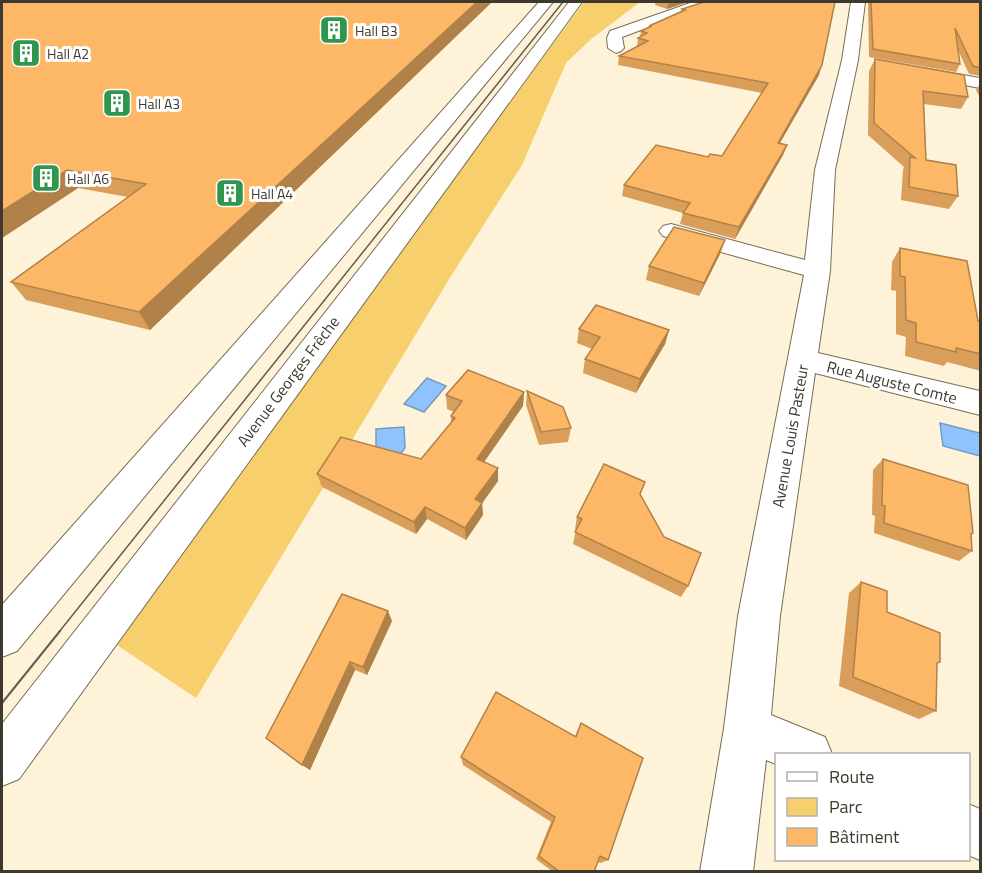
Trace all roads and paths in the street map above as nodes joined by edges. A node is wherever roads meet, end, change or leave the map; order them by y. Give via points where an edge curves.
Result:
1 (546, 2) edge
2 (575, 2) edge
3 (704, 2) edge
4 (858, 2) edge
5 (616, 48) dead end
6 (902, 69) edge
7 (981, 83) edge
8 (671, 231) edge
9 (817, 271) junction
10 (803, 360) junction
11 (981, 403) edge
12 (2, 636) edge
13 (747, 728) junction
14 (806, 753) edge
15 (2, 762) edge
16 (726, 872) edge

1 - 12 main road
2 - 15 main road, Avenue Georges Frêche
3 - 5 main road via 615,34
4 - 9 main road, Avenue Louis Pasteur via 859,61 825,170
6 - 7 main road
8 - 9 main road
9 - 10 main road, Avenue Louis Pasteur
10 - 11 main road, Rue Auguste Comte
10 - 13 main road, Avenue Louis Pasteur via 759,616
13 - 14 main road
13 - 16 main road, Avenue Louis Pasteur

